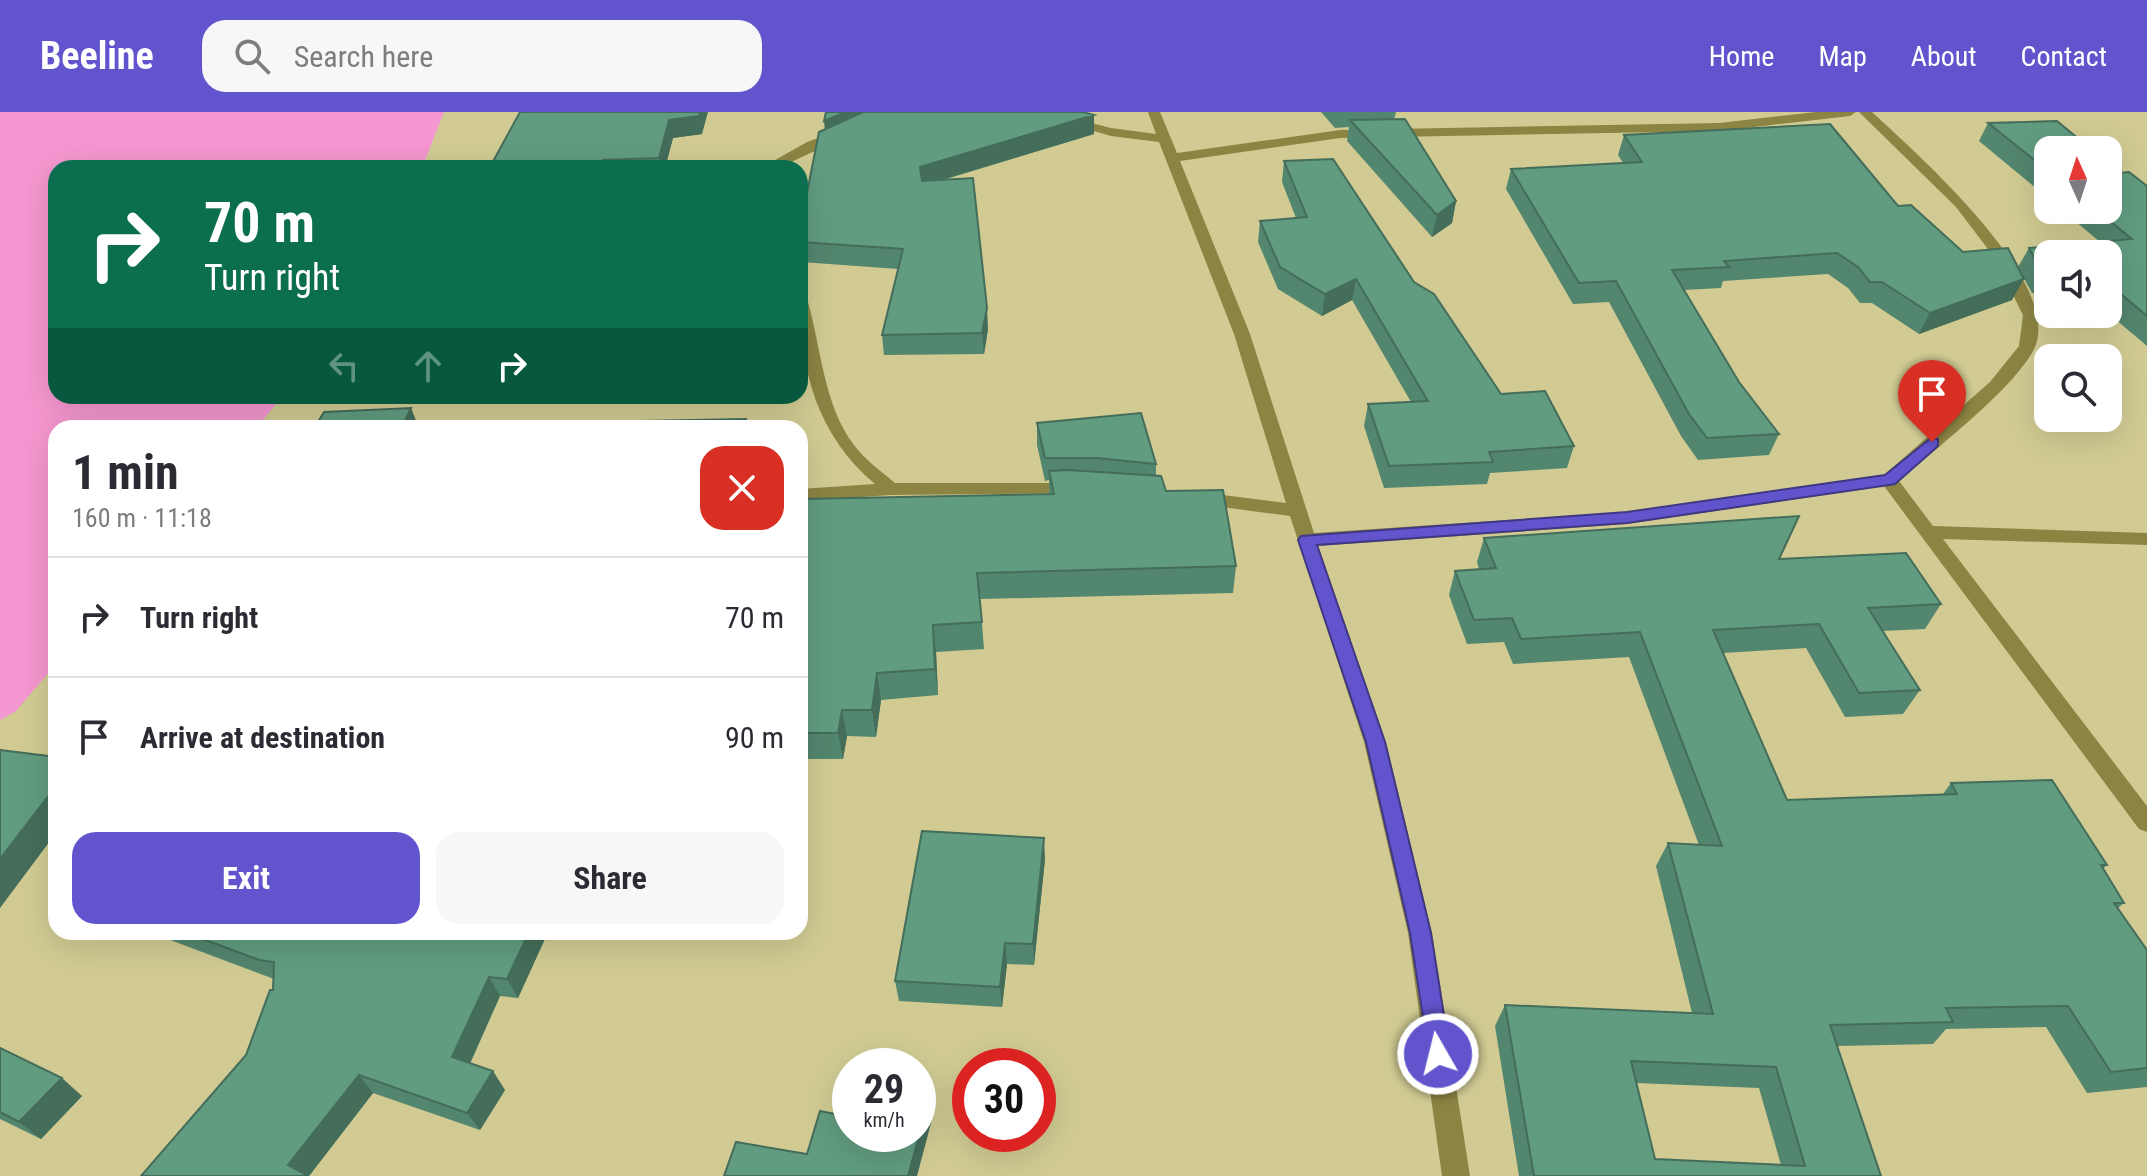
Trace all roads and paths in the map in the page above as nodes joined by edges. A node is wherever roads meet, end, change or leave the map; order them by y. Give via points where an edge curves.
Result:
1 (1034, 112) edge
2 (1154, 112) edge
3 (1850, 112) edge
4 (1865, 112) edge
5 (856, 128) edge
6 (1168, 149) junction
7 (783, 160) edge
8 (808, 329) edge
9 (1889, 480) junction
10 (891, 489) junction
11 (1097, 490) edge
12 (808, 494) edge
13 (1182, 495) edge
14 (1298, 511) junction
15 (1929, 532) junction
16 (2147, 539) edge
17 (1307, 540) junction
18 (2147, 823) edge
19 (1456, 1176) edge

1 - 6 street
2 - 6 street
3 - 6 street via 1719,127 1340,134
4 - 9 street via 1961,204 2001,256 2031,315 2027,347 1996,386
5 - 7 street
6 - 14 street via 1242,334
8 - 10 street via 825,403 845,446
9 - 15 street
9 - 17 street via 1627,518
10 - 11 street
10 - 12 street
13 - 14 street
14 - 17 street
15 - 16 street
15 - 18 street
17 - 19 street via 1375,742 1420,933

